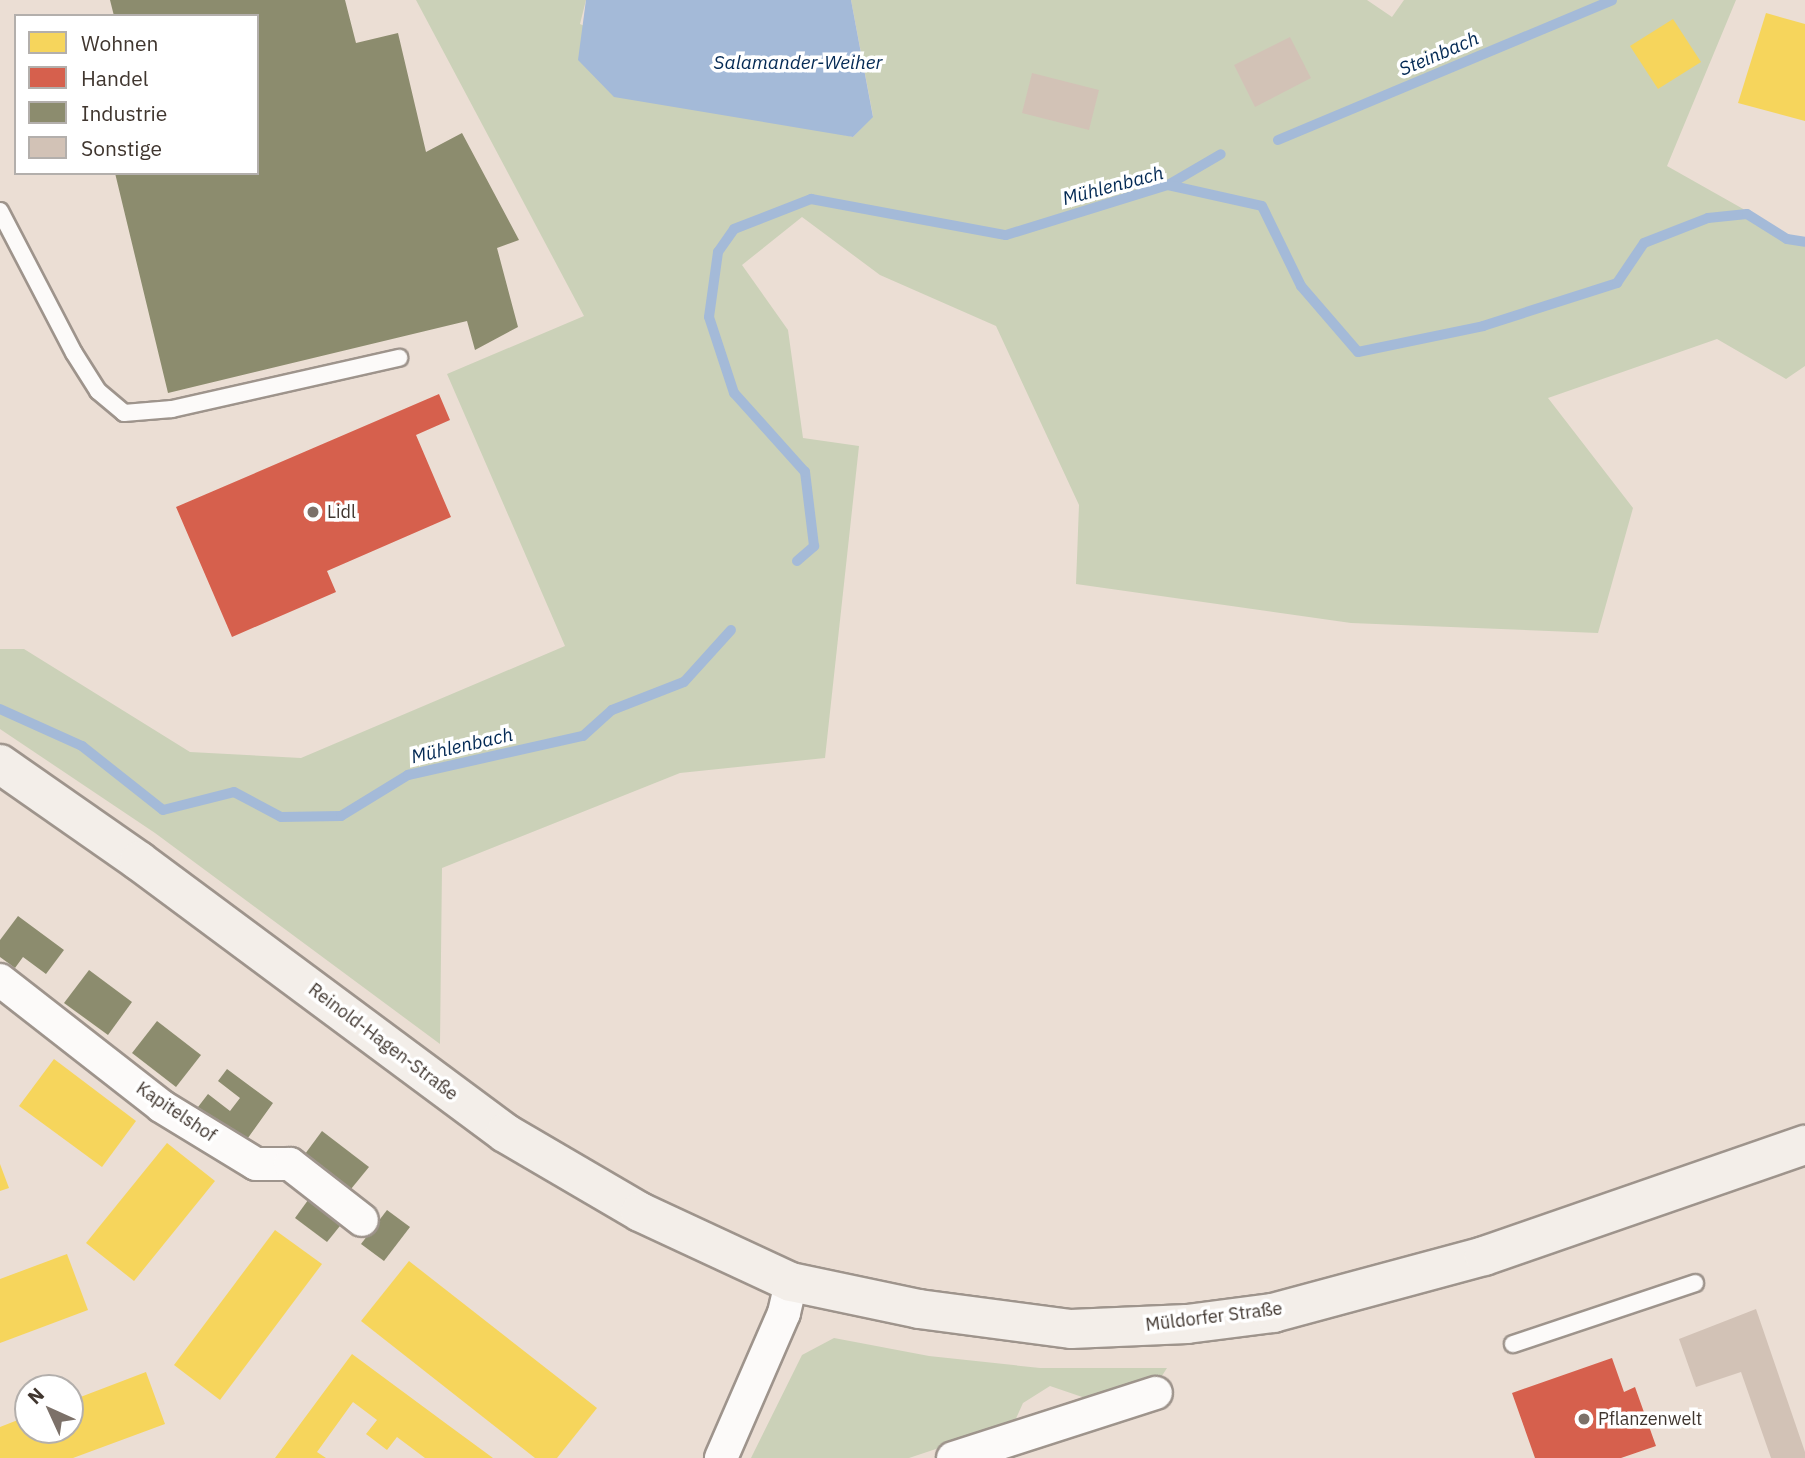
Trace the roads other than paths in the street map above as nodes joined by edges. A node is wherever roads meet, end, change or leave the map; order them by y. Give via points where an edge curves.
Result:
1 (0, 211) edge
2 (400, 358) dead end
3 (0, 764) edge
4 (0, 980) edge
5 (1805, 1145) edge
6 (362, 1220) dead end
7 (791, 1282) junction
8 (1695, 1283) dead end
9 (1513, 1344) dead end
10 (1156, 1393) dead end
11 (722, 1458) edge
12 (953, 1458) edge

1 - 2 lane via 74,353 98,391 124,413 172,409
3 - 7 main road, Reinold-Hagen-Straße via 128,853 505,1133 640,1212
4 - 6 street, Kapitelshof via 161,1106 256,1164 290,1164
5 - 7 main road, Müldorfer Straße via 1484,1256 1273,1313 1187,1324 1071,1329 919,1310
7 - 11 street via 783,1313
8 - 9 lane
10 - 12 street

